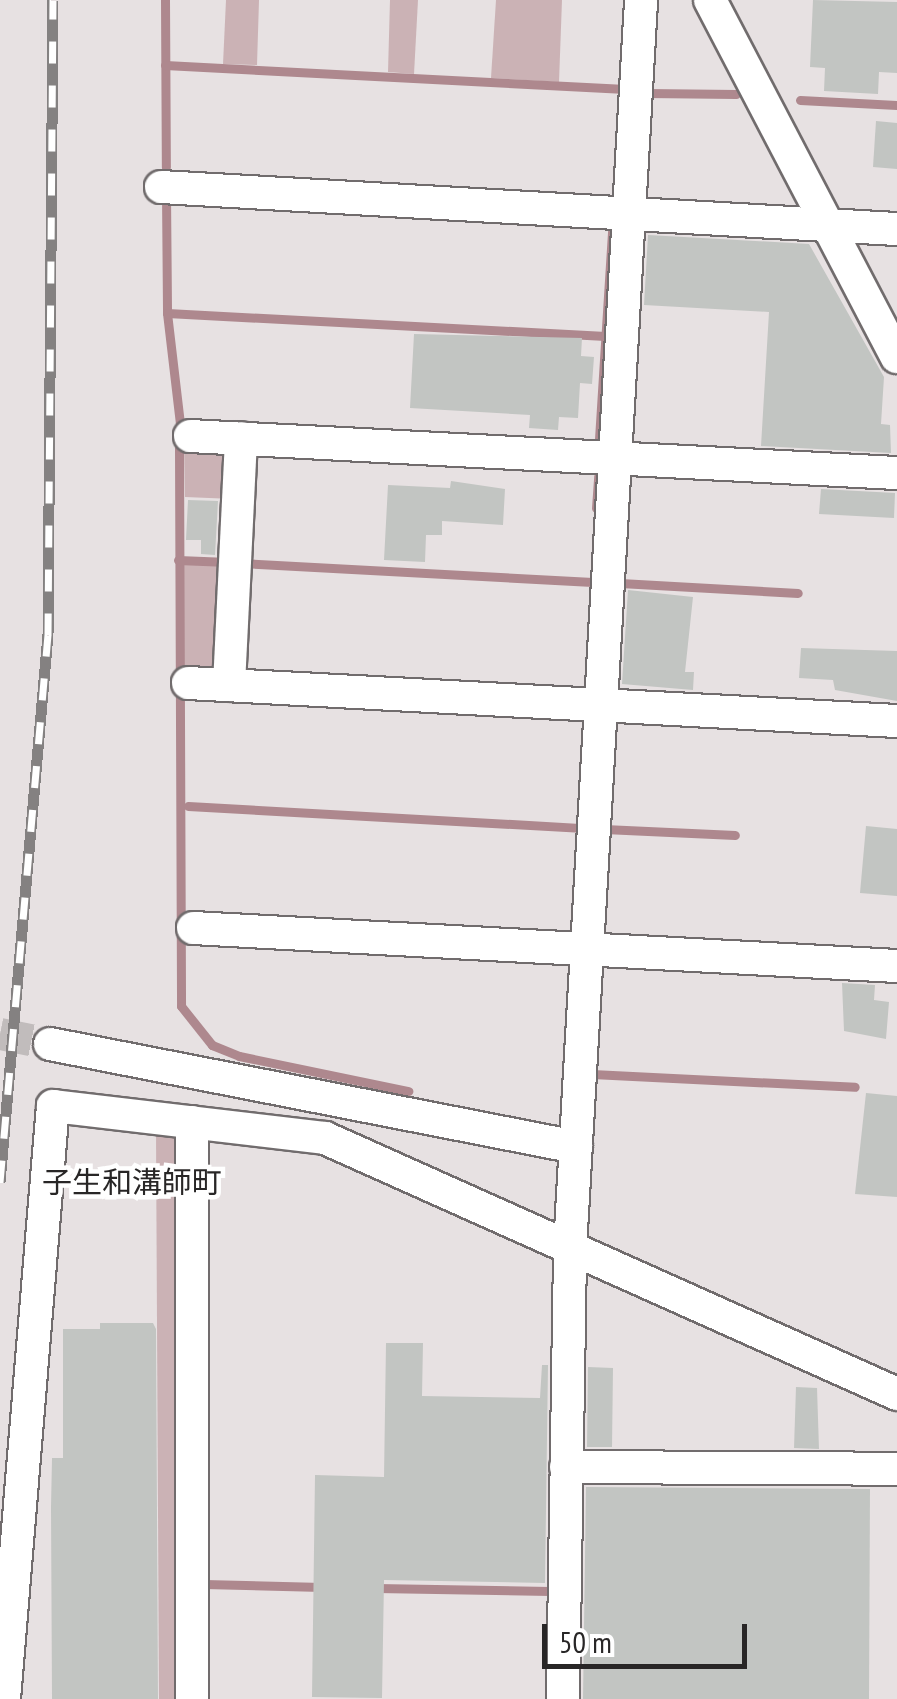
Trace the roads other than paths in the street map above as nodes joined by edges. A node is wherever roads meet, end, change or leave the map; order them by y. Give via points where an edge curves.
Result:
1 (640, 0) edge
2 (710, 0) edge
3 (162, 187) dead end
4 (628, 212) junction
5 (831, 227) junction
6 (897, 229) edge
7 (897, 357) edge
8 (190, 436) dead end
9 (241, 438) junction
10 (615, 458) junction
11 (897, 473) edge
12 (188, 683) dead end
13 (229, 684) junction
14 (600, 705) junction
15 (897, 722) edge
16 (193, 928) dead end
17 (586, 949) junction
18 (897, 966) edge
19 (50, 1044) tunnel mouth
20 (192, 1122) junction
21 (576, 1147) junction
22 (570, 1248) junction
23 (897, 1394) edge
24 (566, 1467) junction
25 (897, 1469) edge
26 (4, 1699) edge
27 (192, 1699) edge
28 (563, 1699) edge

1 - 4 street
2 - 5 street
3 - 4 street
4 - 5 street
4 - 10 street
5 - 6 street
5 - 7 street
8 - 9 street
9 - 10 street
9 - 13 street
10 - 11 street
10 - 14 street
12 - 13 street
13 - 14 street
14 - 15 street
14 - 17 street
16 - 17 street
17 - 18 street
17 - 21 street
19 - 21 street
20 - 22 street via 325,1138
20 - 26 street via 52,1106
20 - 27 street
21 - 22 street
22 - 23 street
22 - 24 street
24 - 25 street
24 - 28 street

